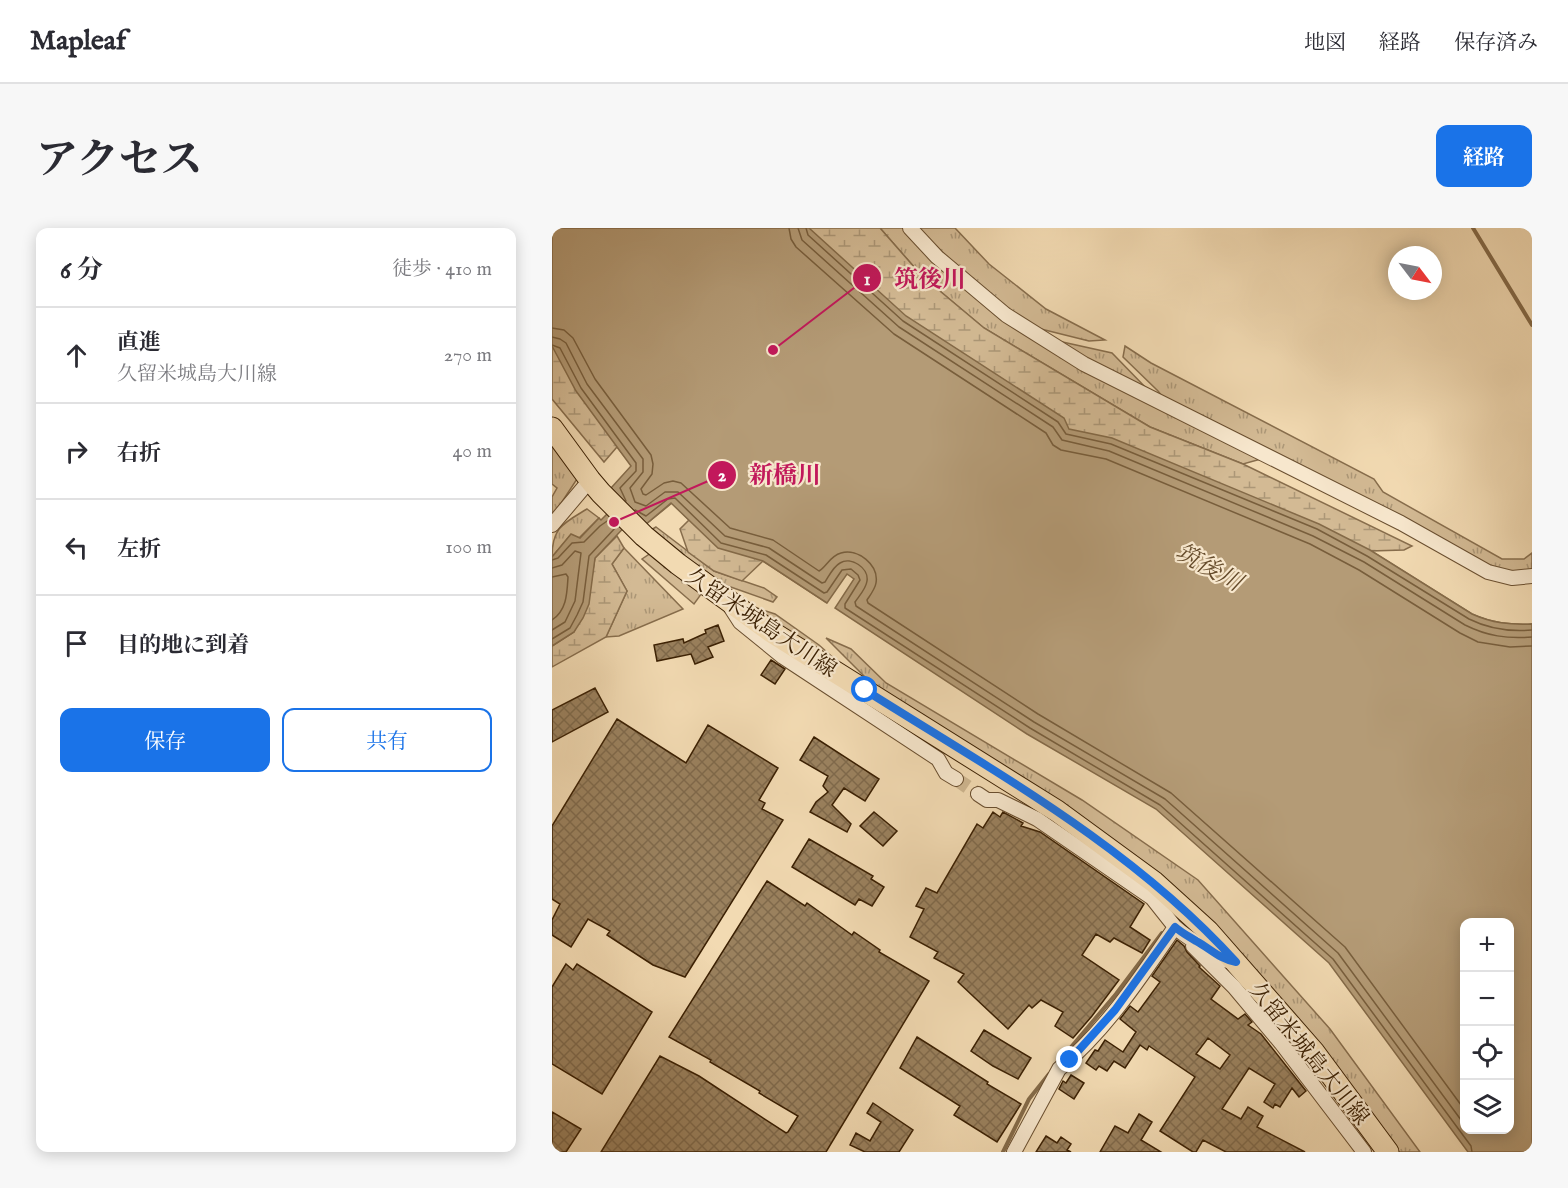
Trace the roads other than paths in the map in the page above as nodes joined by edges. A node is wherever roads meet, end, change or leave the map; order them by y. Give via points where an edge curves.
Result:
1 (910, 228) edge
2 (552, 428) edge
3 (596, 487) junction
4 (552, 525) edge
5 (1532, 576) edge
6 (725, 599) junction
7 (956, 779) tunnel mouth
8 (978, 794) tunnel mouth
9 (1180, 931) junction
10 (1236, 962) junction
11 (1314, 1052) junction
12 (1331, 1106) junction
13 (1014, 1152) edge
14 (1364, 1152) edge
15 (1388, 1152) edge

1 - 5 street via 937,257 1006,315 1084,364 1488,572 1512,578
2 - 3 main road, 久留米城島大川線
3 - 4 street
3 - 6 main road, 久留米城島大川線 via 644,536
6 - 7 street via 740,622 783,657 938,759 946,773
6 - 10 main road, 久留米城島大川線 via 1057,811 1154,882
8 - 9 street via 1037,819 1152,898
9 - 10 street via 1224,960
9 - 12 street via 1234,987
9 - 13 street via 1115,1010 1059,1069
10 - 11 main road, 久留米城島大川線
11 - 12 street via 1315,1066
11 - 15 main road, 久留米城島大川線
12 - 14 street

